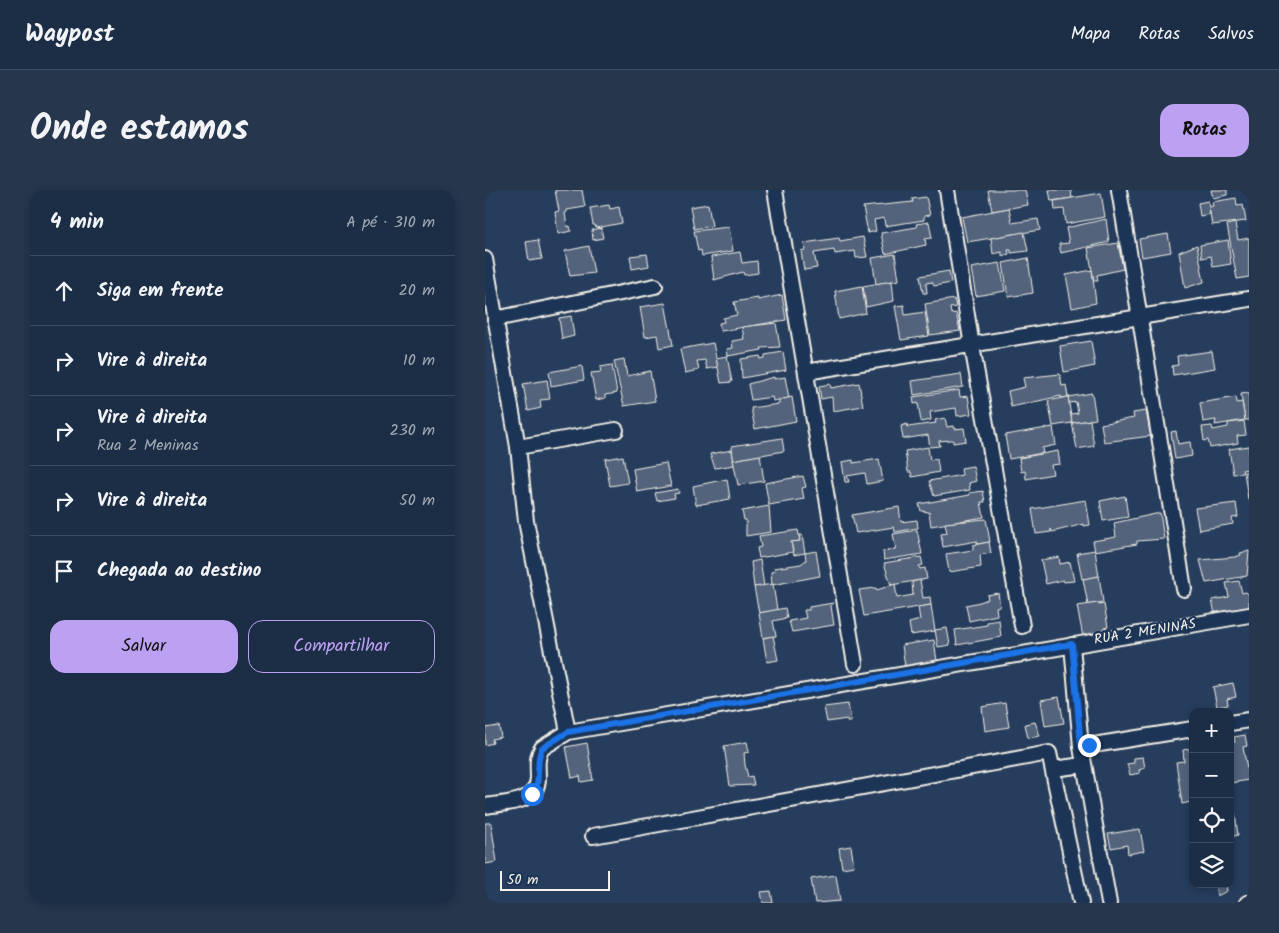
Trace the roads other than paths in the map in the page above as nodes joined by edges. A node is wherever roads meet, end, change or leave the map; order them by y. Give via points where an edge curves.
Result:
1 (775, 190) edge
2 (947, 190) edge
3 (1119, 190) edge
4 (485, 259) edge
5 (655, 286) dead end
6 (1249, 299) edge
7 (1141, 317) junction
8 (495, 319) junction
9 (972, 346) junction
10 (806, 372) junction
11 (617, 430) dead end
12 (518, 446) junction
13 (1184, 589) dead end
14 (1249, 615) edge
15 (1022, 626) dead end
16 (1072, 644) junction
17 (855, 664) dead end
18 (1249, 720) edge
19 (1234, 722) edge
20 (1189, 730) edge
21 (568, 732) junction
22 (1081, 747) junction
23 (1084, 764) junction
24 (1053, 769) junction
25 (485, 806) edge
26 (593, 836) dead end
27 (1081, 903) edge
28 (1109, 903) edge

1 - 10 street
2 - 9 street
3 - 7 street
4 - 8 street
5 - 8 street
6 - 7 street
7 - 9 street
7 - 13 street
8 - 12 street
9 - 10 street
9 - 15 street
10 - 17 street
11 - 12 street
12 - 21 street via 526,521
14 - 16 street, RUA 2 MENINAS
16 - 21 street, RUA 2 MENINAS
16 - 22 street
18 - 19 street
20 - 22 street
21 - 25 street via 542,748 537,761 538,786 532,794 521,800
22 - 23 street
23 - 24 street
23 - 28 street
24 - 26 street via 1049,753
24 - 27 street

